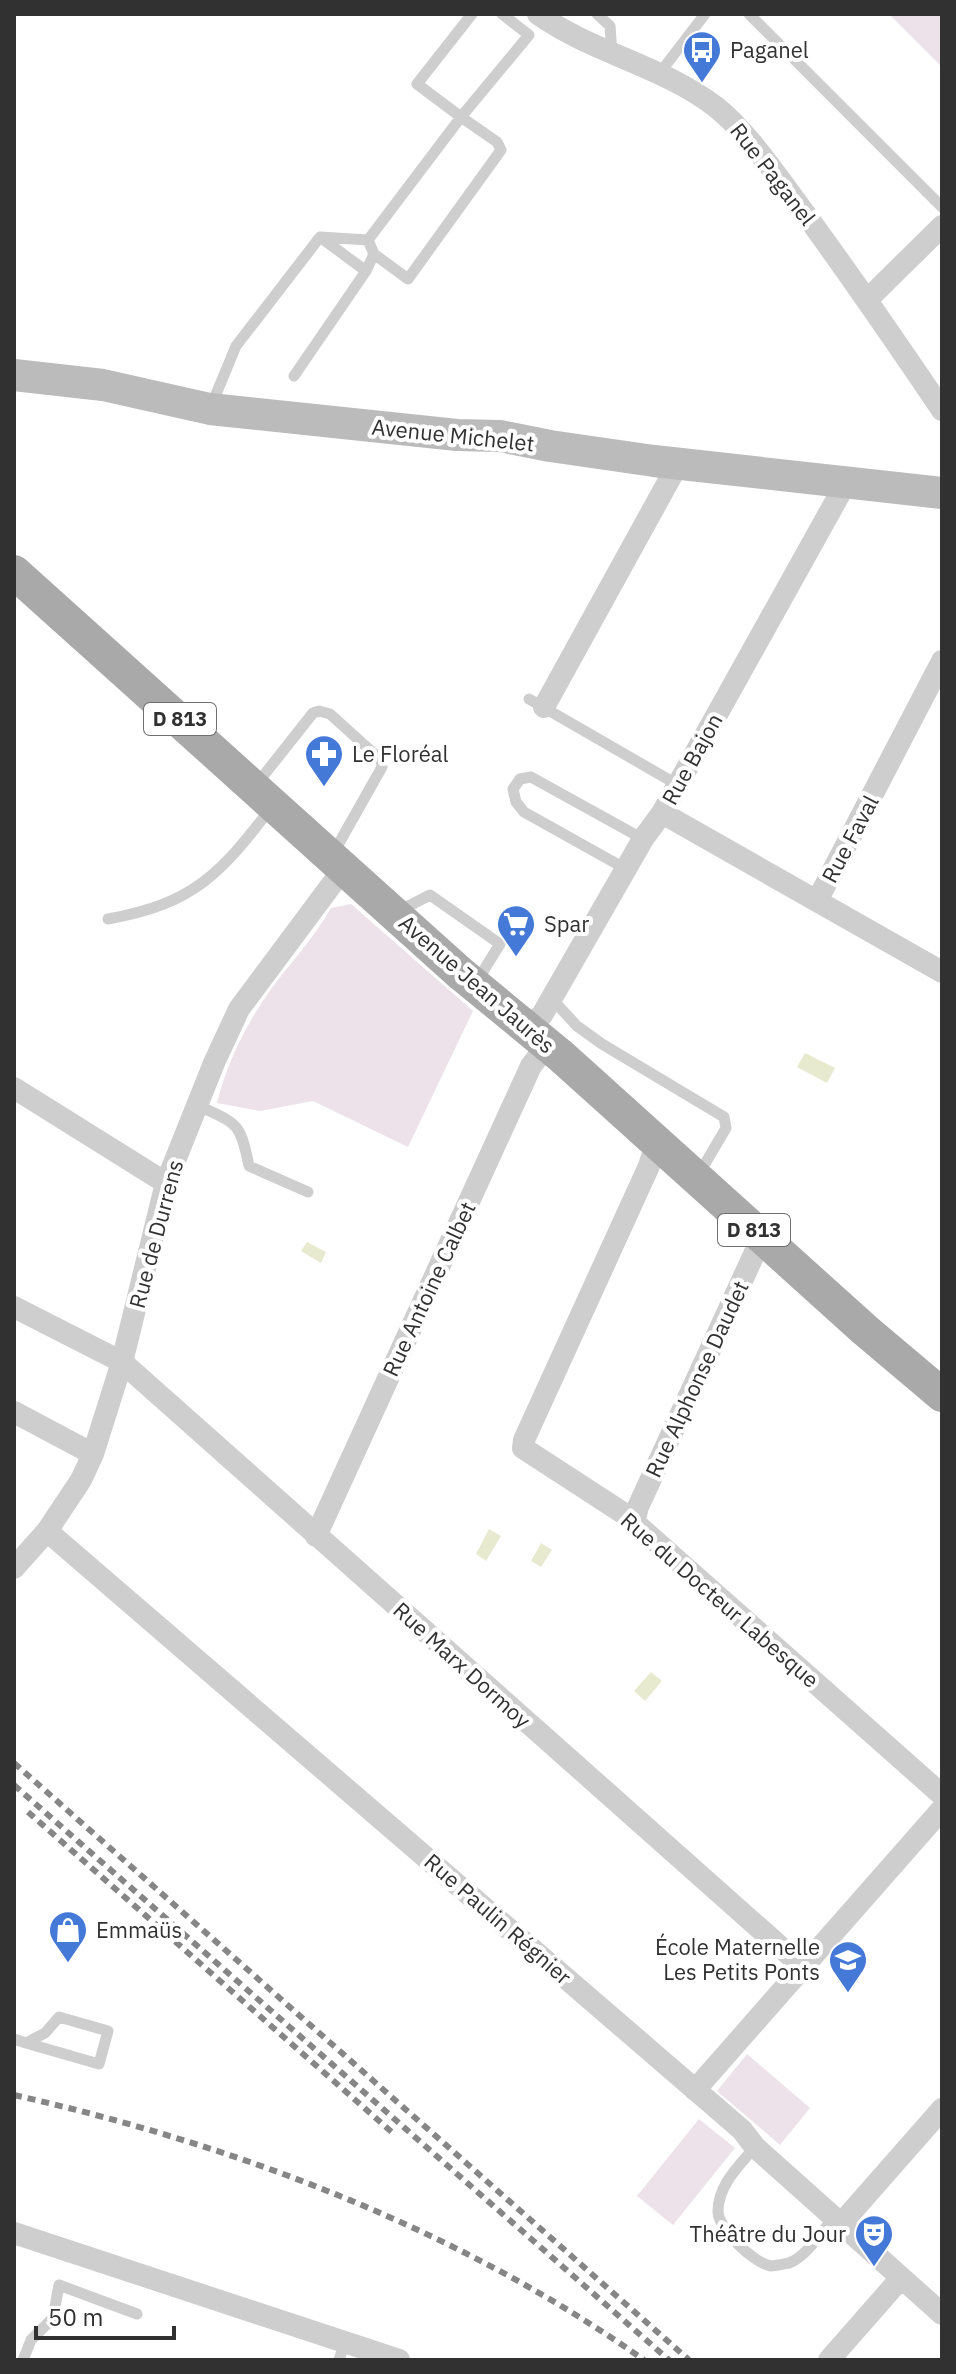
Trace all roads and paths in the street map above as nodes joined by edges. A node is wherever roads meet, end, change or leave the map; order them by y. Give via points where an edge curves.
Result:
1 (472, 14) edge
2 (502, 14) edge
3 (538, 14) edge
4 (597, 14) edge
5 (705, 14) edge
6 (749, 14) edge
7 (612, 54) junction
8 (659, 74) junction
9 (461, 117) junction
10 (942, 207) edge
11 (942, 226) edge
12 (320, 237) junction
13 (368, 240) junction
14 (374, 254) junction
15 (366, 271) junction
16 (867, 300) junction
17 (14, 375) edge
18 (294, 376) dead end
19 (14, 387) edge
20 (143, 394) junction
21 (210, 409) junction
22 (942, 410) edge
23 (678, 464) junction
24 (847, 481) junction
25 (942, 493) edge
26 (14, 572) edge
27 (942, 661) edge
28 (536, 703) joint
29 (678, 785) junction
30 (264, 795) junction
31 (662, 813) junction
32 (643, 839) junction
33 (338, 862) junction
34 (626, 869) junction
35 (817, 901) junction
36 (394, 913) junction
37 (108, 919) dead end
38 (942, 972) edge
39 (475, 985) junction
40 (552, 999) junction
41 (536, 1037) junction
42 (14, 1088) edge
43 (197, 1105) junction
44 (656, 1144) junction
45 (697, 1178) junction
46 (166, 1183) junction
47 (308, 1192) dead end
48 (762, 1237) junction
49 (14, 1307) edge
50 (122, 1362) junction
51 (942, 1395) edge
52 (14, 1412) edge
53 (93, 1454) junction
54 (634, 1522) junction
55 (47, 1531) junction
56 (316, 1536) junction
57 (14, 1568) edge
58 (942, 1795) edge
59 (942, 1809) edge
60 (803, 1967) junction
61 (20, 2041) edge
62 (695, 2090) junction
63 (942, 2109) edge
64 (755, 2147) junction
65 (836, 2222) junction
66 (14, 2233) edge
67 (901, 2278) junction
68 (137, 2314) dead end
69 (942, 2314) edge
70 (342, 2351) edge
71 (23, 2360) edge
72 (399, 2360) edge
73 (829, 2360) edge

1 - 9 lane via 417,84
2 - 9 lane via 529,35
3 - 7 street, Rue Paganel
4 - 7 lane via 610,26
5 - 8 lane
6 - 10 lane
7 - 8 street, Rue Paganel
8 - 16 street, Rue Paganel via 731,120
9 - 13 lane
9 - 14 lane via 501,150 408,279
11 - 16 street
12 - 13 lane
12 - 15 lane
12 - 21 lane via 236,346
13 - 14 lane
14 - 15 lane
15 - 18 lane
16 - 22 street, Rue Paganel
17 - 20 street, Avenue Michelet
19 - 20 street
20 - 21 street, Avenue Michelet
21 - 23 street, Avenue Michelet via 500,436
23 - 24 street, Avenue Michelet
23 - 28 street
24 - 25 street, Avenue Michelet
24 - 29 street, Rue Bajon
26 - 30 main road, Avenue Jean Jaurès / D 813
27 - 35 street, Rue Faval
28 - 29 lane
29 - 31 street, Rue Bajon
30 - 33 main road, Avenue Jean Jaurès / D 813
30 - 33 lane via 313,713 330,714 381,760 382,767
30 - 37 lane via 224,867 157,908
31 - 32 street, Rue Bajon
31 - 35 street, Rue Faval
32 - 34 street, Rue Bajon
32 - 34 lane via 531,777 520,779 513,789 524,812
33 - 36 main road, Avenue Jean Jaurès / D 813
33 - 43 street, Rue de Durrens via 239,1009
34 - 40 street, Rue Bajon
35 - 38 street
36 - 39 main road, Avenue Jean Jaurès / D 813
36 - 39 lane via 430,895 500,944
39 - 41 main road, Avenue Jean Jaurès / D 813
40 - 41 street, Rue Bajon
40 - 45 lane via 602,1044 724,1117 726,1128
41 - 44 main road, Avenue Jean Jaurès / D 813
41 - 56 street, Rue Antoine Calbet via 531,1066
42 - 46 street
43 - 46 street, Rue de Durrens
43 - 47 lane via 234,1122 249,1166
44 - 45 main road, Avenue Jean Jaurès / D 813
44 - 54 street, Rue du Docteur Labesque via 523,1448
45 - 48 main road, Avenue Jean Jaurès / D 813
46 - 50 street, Rue de Durrens
48 - 51 main road, Avenue Jean Jaurès / D 813
48 - 54 street, Rue Alphonse Daudet
49 - 50 street, Rue Marx Dormoy
50 - 53 street, Rue de Durrens
50 - 56 street, Rue Marx Dormoy
52 - 53 street
53 - 55 street, Rue de Durrens
54 - 58 street, Rue du Docteur Labesque
55 - 57 street, Rue de Durrens
55 - 62 street, Rue Paulin Régnier
56 - 60 street, Rue Marx Dormoy
59 - 60 street
60 - 62 street
61 - 61 lane via 45,2033 59,2017 108,2031 99,2064
62 - 64 street, Rue Paulin Régnier
63 - 65 street
64 - 65 street, Rue Paulin Régnier
64 - 65 lane via 722,2187 717,2213 723,2229 747,2253 769,2266 787,2264
65 - 67 street, Rue Paulin Régnier
66 - 70 street
67 - 69 street, Rue Paulin Régnier
67 - 73 street
68 - 71 lane via 59,2285 53,2318 31,2340
70 - 72 street

